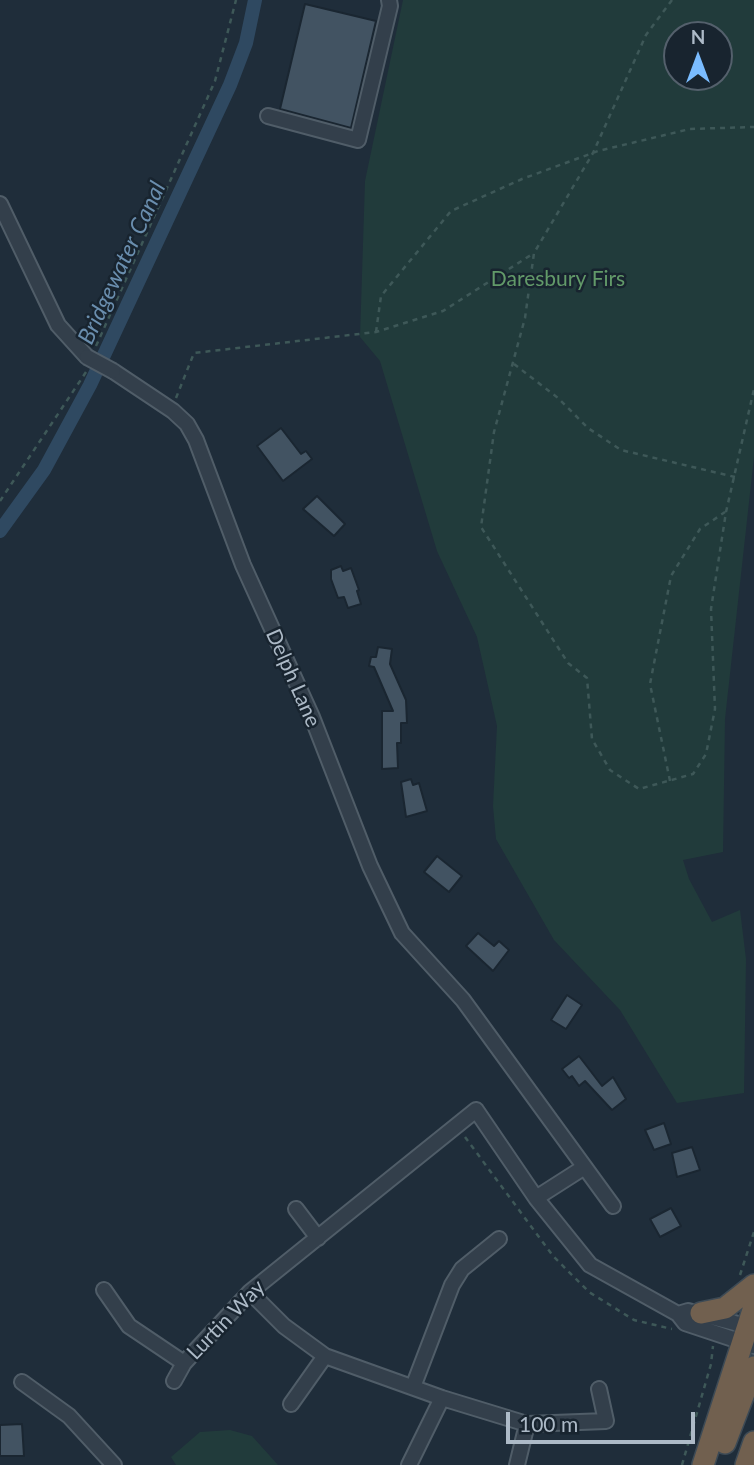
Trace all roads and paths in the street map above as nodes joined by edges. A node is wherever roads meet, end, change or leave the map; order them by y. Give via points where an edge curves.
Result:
1 (236, 0) edge
2 (389, 0) edge
3 (672, 0) edge
4 (268, 116) dead end
5 (754, 127) edge
6 (593, 153) junction
7 (0, 204) edge
8 (534, 253) junction
9 (376, 332) junction
10 (90, 358) junction
11 (514, 364) junction
12 (754, 389) edge
13 (173, 411) junction
14 (735, 477) junction
15 (0, 501) edge
16 (726, 512) junction
17 (670, 781) junction
18 (583, 1168) junction
19 (536, 1198) junction
20 (613, 1206) dead end
21 (296, 1209) dead end
22 (754, 1232) edge
23 (318, 1238) junction
24 (499, 1239) dead end
25 (745, 1286) edge
26 (104, 1290) dead end
27 (250, 1292) junction
28 (701, 1313) junction
29 (678, 1314) junction
30 (751, 1330) edge
31 (712, 1338) dead end
32 (326, 1356) junction
33 (184, 1363) junction
34 (754, 1367) edge
35 (174, 1381) dead end
36 (22, 1382) dead end
37 (413, 1387) junction
38 (600, 1389) dead end
39 (442, 1398) junction
40 (291, 1404) dead end
41 (527, 1424) junction
42 (754, 1442) edge
43 (114, 1465) edge
44 (409, 1465) edge
45 (517, 1465) edge
46 (682, 1465) edge
47 (703, 1465) edge
48 (716, 1465) edge
49 (746, 1465) edge

1 - 10 path via 215,81
2 - 4 street via 358,139
3 - 6 path via 646,35
5 - 6 path via 690,129
6 - 8 path
6 - 9 path via 451,211 381,296
7 - 10 street, Delph Lane via 58,325
8 - 9 path via 443,311
8 - 11 path
9 - 13 path via 194,353
10 - 13 street, Delph Lane, bridge
10 - 15 path
11 - 14 path via 588,428 621,450
11 - 17 path via 494,432 481,527 568,663 587,678 593,739 610,770 639,789
12 - 14 path
13 - 18 street, Delph Lane via 196,440 243,565 402,933 463,1000
14 - 16 path
16 - 17 path via 711,608 715,709 706,754 693,774
16 - 17 path via 700,530 671,576 650,684
18 - 19 street
18 - 20 street, Delph Lane
19 - 23 street, Lurtin Way via 476,1110
19 - 29 street via 590,1265
21 - 23 street
22 - 25 path
23 - 27 street, Lurtin Way
24 - 37 street via 462,1269 452,1285
25 - 28 highway via 725,1308
26 - 33 street via 129,1326
27 - 32 street via 284,1326
27 - 33 street, Lurtin Way
28 - 29 street
28 - 30 street
29 - 30 street via 685,1323
30 - 47 highway
31 - 46 path via 711,1364
32 - 37 street
32 - 40 street
33 - 35 street, Lurtin Way
34 - 48 highway
36 - 43 street via 69,1416
37 - 39 street
38 - 41 street via 606,1421
39 - 41 street
39 - 44 street
41 - 45 street
42 - 49 highway

